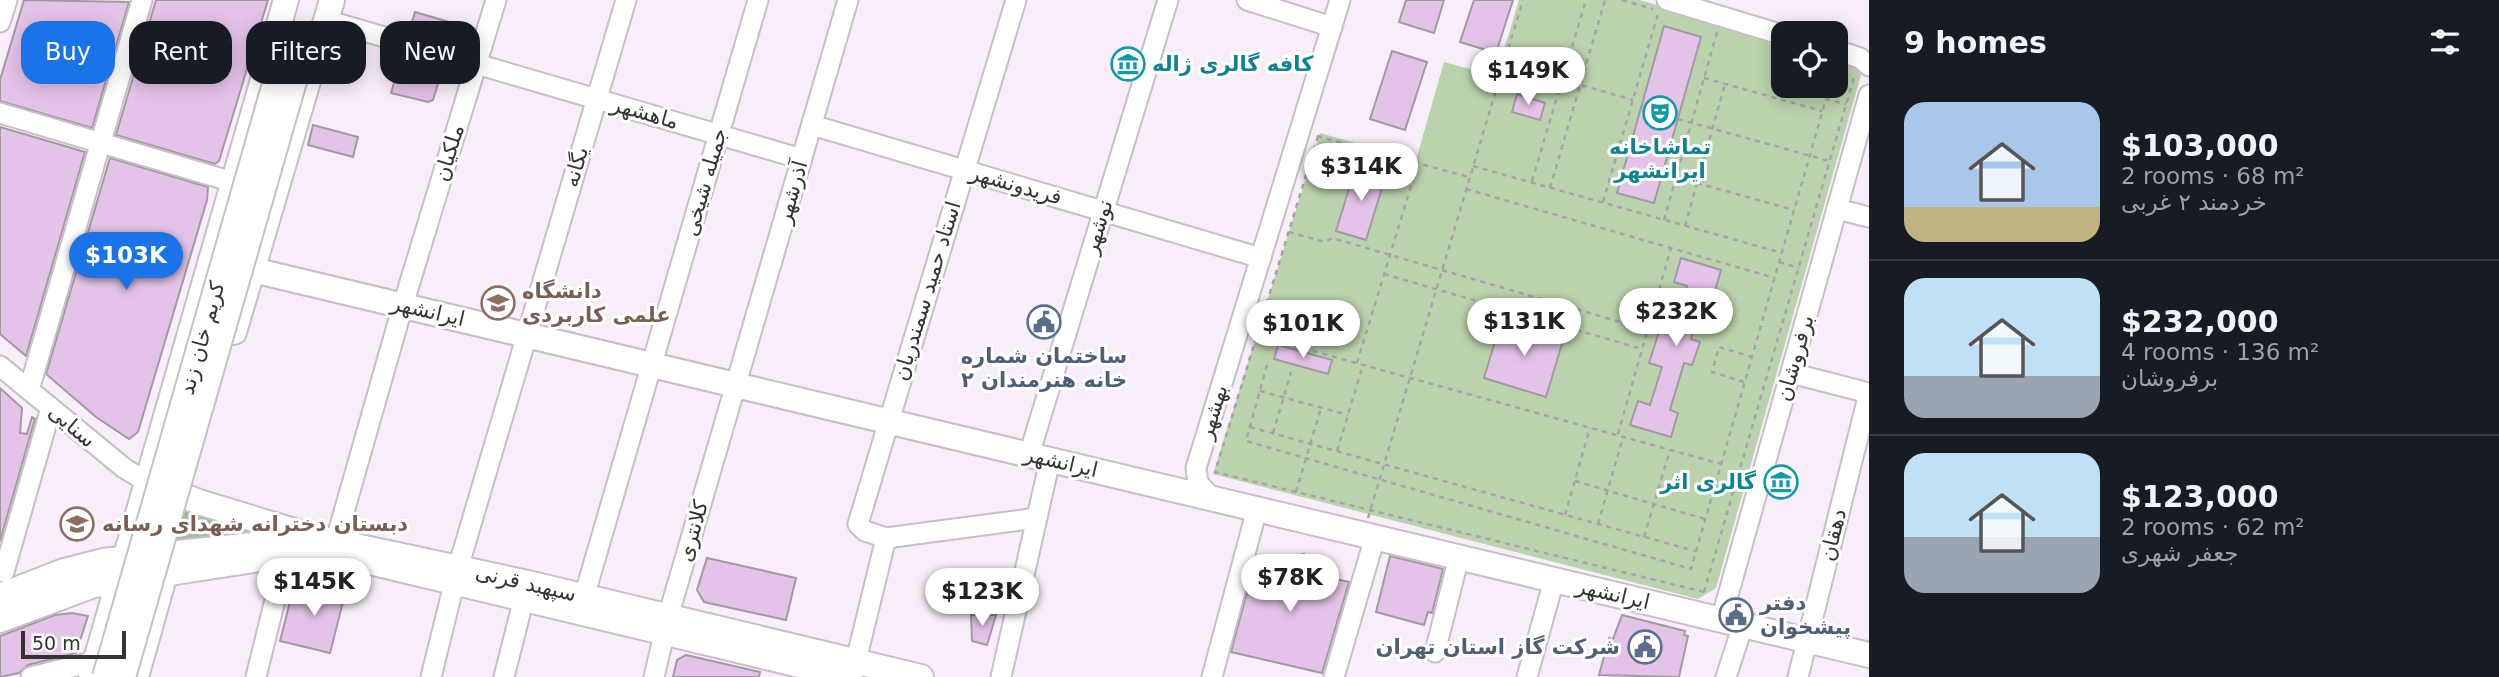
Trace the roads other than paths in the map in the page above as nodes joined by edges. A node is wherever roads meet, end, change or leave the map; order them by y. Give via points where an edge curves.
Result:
1 (7, 0) edge
2 (142, 0) edge
3 (286, 0) edge
4 (300, 0) edge
5 (496, 0) edge
6 (626, 0) edge
7 (758, 0) edge
8 (848, 0) edge
9 (1016, 0) edge
10 (1168, 0) edge
11 (1247, 0) edge
12 (1340, 0) edge
13 (1663, 5) edge
14 (325, 7) edge
15 (296, 21) edge
16 (0, 22) edge
17 (1332, 27) junction
18 (380, 28) edge
19 (1771, 32) edge
20 (480, 51) edge
21 (1848, 54) edge
22 (480, 65) edge
23 (1862, 68) edge
24 (284, 84) edge
25 (285, 84) edge
26 (470, 84) edge
27 (1869, 95) edge
28 (597, 99) junction
29 (0, 113) edge
30 (812, 125) junction
31 (719, 134) junction
32 (100, 143) junction
33 (802, 159) junction
34 (964, 170) junction
35 (233, 181) junction
36 (1837, 209) junction
37 (1103, 211) junction
38 (1869, 217) edge
39 (1261, 258) junction
40 (211, 260) junction
41 (253, 270) junction
42 (403, 306) junction
43 (527, 335) junction
44 (652, 365) junction
45 (0, 366) edge
46 (1791, 373) junction
47 (736, 385) junction
48 (29, 390) junction
49 (1869, 393) edge
50 (51, 408) junction
51 (888, 421) junction
52 (1039, 457) junction
53 (147, 482) junction
54 (184, 497) junction
55 (1212, 498) junction
56 (1257, 509) junction
57 (1037, 518) junction
58 (1369, 536) junction
59 (886, 538) junction
60 (327, 539) junction
61 (288, 549) junction
62 (1459, 557) junction
63 (167, 566) junction
64 (122, 569) junction
65 (456, 576) junction
66 (1553, 580) junction
67 (2, 584) edge
68 (526, 592) junction
69 (584, 597) junction
70 (108, 617) junction
71 (0, 620) edge
72 (1732, 622) junction
73 (666, 627) junction
74 (150, 629) junction
75 (1807, 640) junction
76 (1435, 652) dead end
77 (1869, 655) edge
78 (97, 672) edge
79 (849, 672) edge
80 (31, 677) edge
81 (123, 677) edge
82 (136, 677) edge
83 (257, 677) edge
84 (431, 677) edge
85 (504, 677) edge
86 (654, 677) edge
87 (921, 677) edge
88 (1001, 677) edge
89 (1212, 677) edge
90 (1334, 677) edge
91 (1527, 677) edge
92 (1726, 677) edge
93 (1797, 677) edge

1 - 16 street
2 - 32 street
3 - 35 main road, کریم خان زند
4 - 15 main road, کریم خان زند
5 - 20 street, ملکیان
6 - 28 street, یگانه
7 - 31 street, جمیله شیخی
8 - 30 street, آذرشهر
9 - 34 street, استاد حمید سمندریان
10 - 37 street, نوشهر
11 - 17 street
12 - 17 street, بهشهر
13 - 19 street
14 - 18 street, ماهشهر
14 - 41 main road, کریم خان زند
17 - 39 street, بهشهر via 1309,134
21 - 23 street via 1860,58
22 - 28 street, ماهشهر
24 - 78 main road, کریم خان زند, bridge
25 - 81 main road, کریم خان زند, bridge
26 - 42 street, ملکیان
27 - 36 street, برفروشان
28 - 31 street, ماهشهر
28 - 43 street, یگانه
29 - 32 street
30 - 33 street, آذرشهر
30 - 34 street, فریدونشهر
31 - 33 street, ماهشهر
31 - 44 street, جمیله شیخی
32 - 35 street
32 - 48 street
33 - 47 street, آذرشهر
34 - 37 street, فریدونشهر
34 - 51 street, استاد حمید سمندریان
35 - 40 main road, کریم خان زند
36 - 38 street
36 - 46 street, برفروشان
37 - 39 street, فریدونشهر
37 - 52 street, نوشهر
39 - 55 street, بهشهر via 1248,333 1196,468 1198,483
40 - 41 main road, ایرانشهر
40 - 53 main road, کریم خان زند
41 - 42 main road, ایرانشهر
41 - 54 main road, کریم خان زند
42 - 43 main road, ایرانشهر
42 - 60 street, ملکیان
43 - 44 main road, ایرانشهر
43 - 65 street, یگانه
44 - 47 main road, ایرانشهر
44 - 69 street, جمیله شیخی
45 - 48 street, سنایی
46 - 49 street
46 - 72 street, برفروشان
47 - 51 main road, ایرانشهر
47 - 73 street, کلانتری
48 - 50 street, سنایی
49 - 75 street, دهقان
50 - 53 street, سنایی
50 - 67 street
51 - 52 main road, ایرانشهر
51 - 59 street, استاد حمید سمندریان via 858,524
52 - 55 main road, ایرانشهر
52 - 57 street, نوشهر
53 - 54 main road
53 - 64 main road, کریم خان زند
54 - 60 main road
55 - 56 main road, ایرانشهر
56 - 58 main road, ایرانشهر
56 - 89 street
57 - 59 street
57 - 88 street, نوشهر
58 - 62 main road, ایرانشهر
58 - 90 street
59 - 79 street
60 - 61 main road, سپهبد قرنی
60 - 65 main road, سپهبد قرنی
61 - 63 main road, سپهبد قرنی
61 - 65 street
61 - 83 street
62 - 66 main road, ایرانشهر
62 - 76 street
63 - 64 main road, سپهبد قرنی
63 - 74 main road
64 - 67 main road via 64,571
64 - 70 main road, کریم خان زند
64 - 71 main road
65 - 68 main road, سپهبد قرنی
65 - 84 street, یگانه
66 - 72 main road, ایرانشهر
66 - 91 street
68 - 69 main road, سپهبد قرنی
68 - 73 street
68 - 85 street
69 - 73 main road, سپهبد قرنی
70 - 74 main road via 121,603 137,603 149,611
70 - 78 main road, کریم خان زند
72 - 75 main road, ایرانشهر
72 - 92 street, برفروشان
73 - 79 main road, سپهبد قرنی
73 - 86 street, کلانتری
74 - 82 main road
75 - 77 main road, ایرانشهر
75 - 93 street, دهقان
78 - 80 street
79 - 87 main road, سپهبد قرنی

